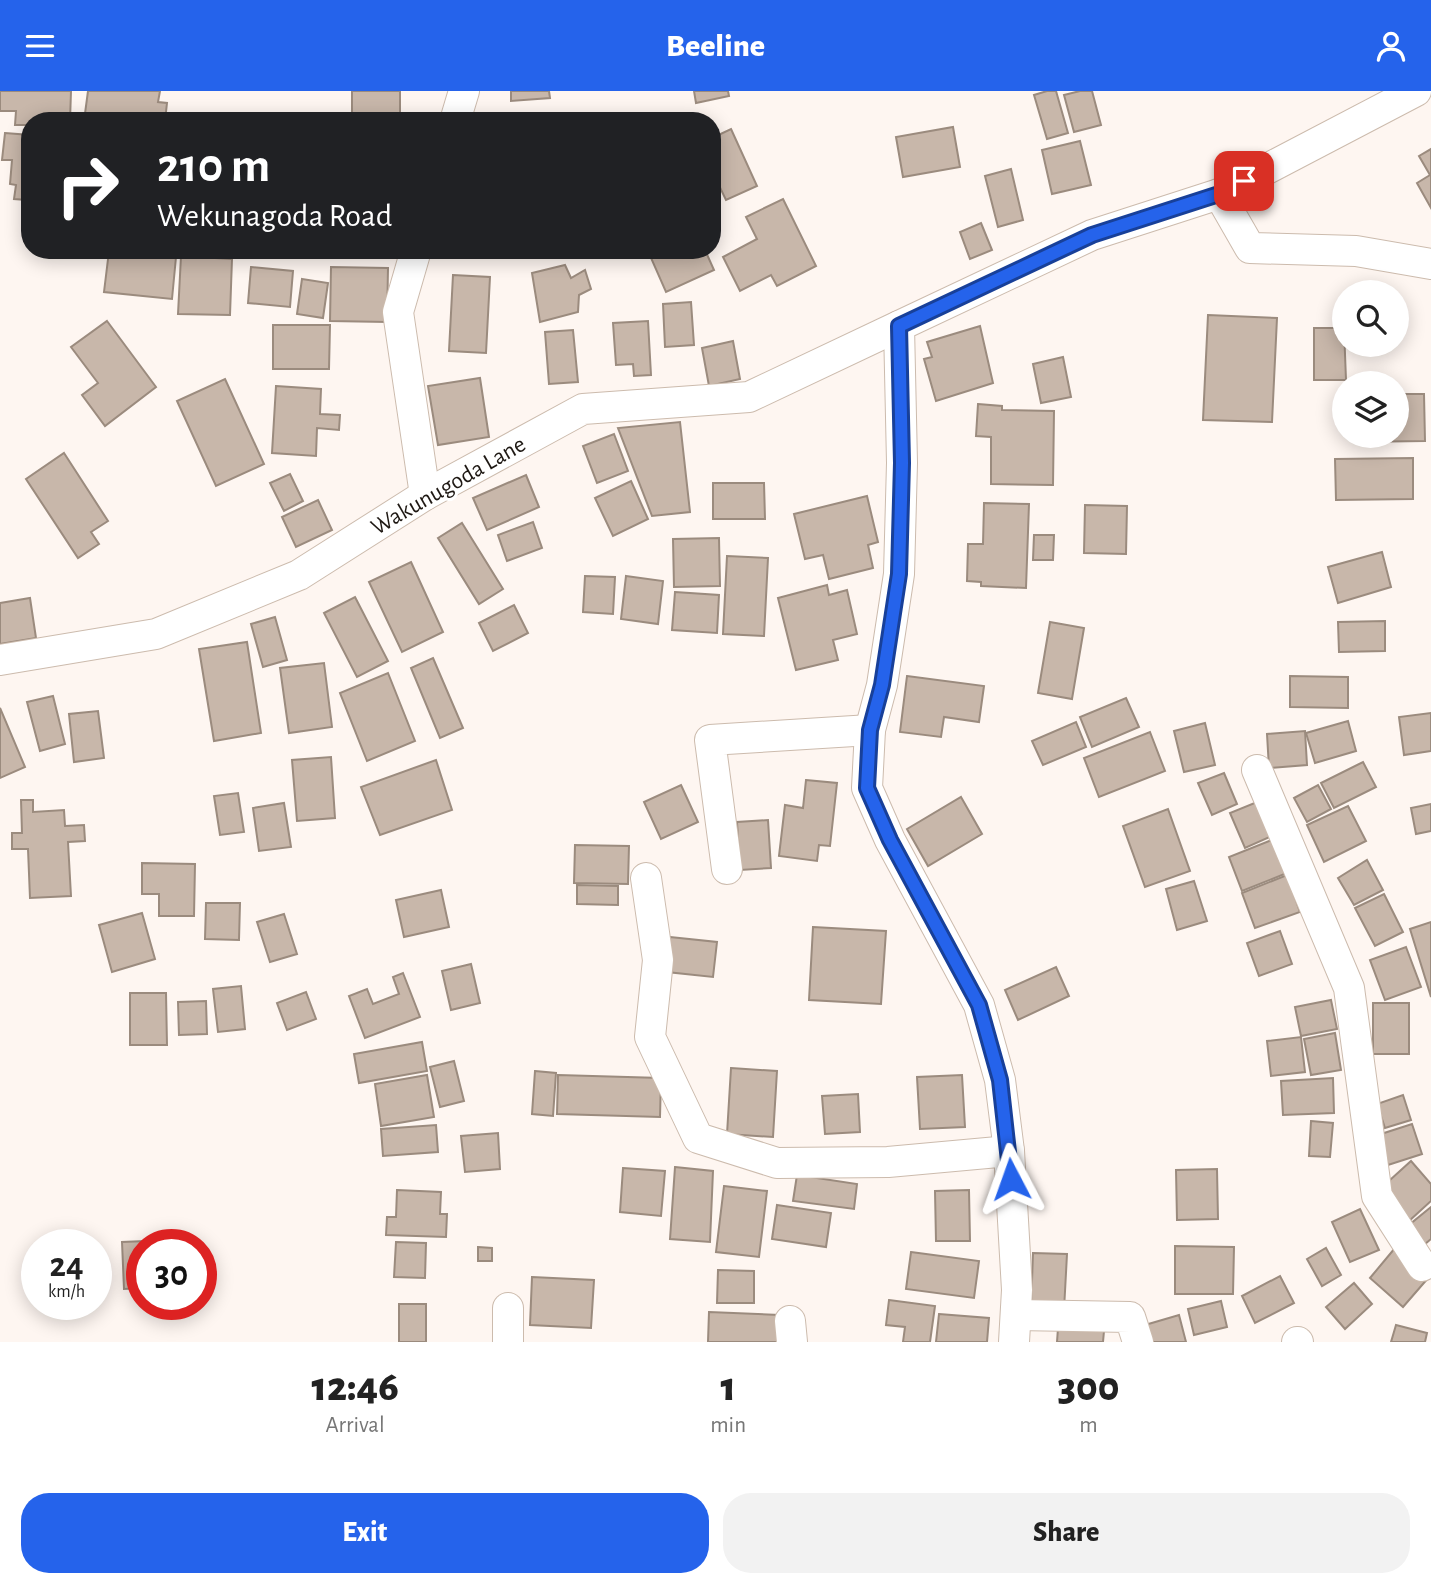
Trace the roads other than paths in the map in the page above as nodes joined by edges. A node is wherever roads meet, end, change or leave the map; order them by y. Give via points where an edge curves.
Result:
1 (464, 91) edge
2 (1416, 91) edge
3 (458, 112) edge
4 (1219, 194) junction
5 (413, 259) edge
6 (1431, 264) edge
7 (899, 326) junction
8 (425, 495) junction
9 (0, 660) edge
10 (870, 730) junction
11 (1257, 770) dead end
12 (727, 869) dead end
13 (646, 878) dead end
14 (1009, 1151) junction
15 (1422, 1266) dead end
16 (508, 1308) dead end
17 (1015, 1329) edge
18 (508, 1342) edge
19 (1138, 1342) edge

1 - 3 street
2 - 4 street, Wakunugoda Lane
4 - 6 street via 1250,248 1356,251
4 - 7 street, Wakunugoda Lane via 1092,235
5 - 8 street via 398,312
7 - 8 street, Wakunugoda Lane via 749,397 583,409
7 - 10 street via 899,574 882,685
8 - 9 street, Wakunugoda Lane via 299,575 156,634
10 - 12 street via 710,740
10 - 14 street via 867,788 979,1005 1000,1080
11 - 15 street via 1349,988 1377,1196
13 - 14 street via 658,960 650,1037 698,1138 777,1163 888,1162
14 - 17 street
16 - 18 street
17 - 19 street via 1130,1317

